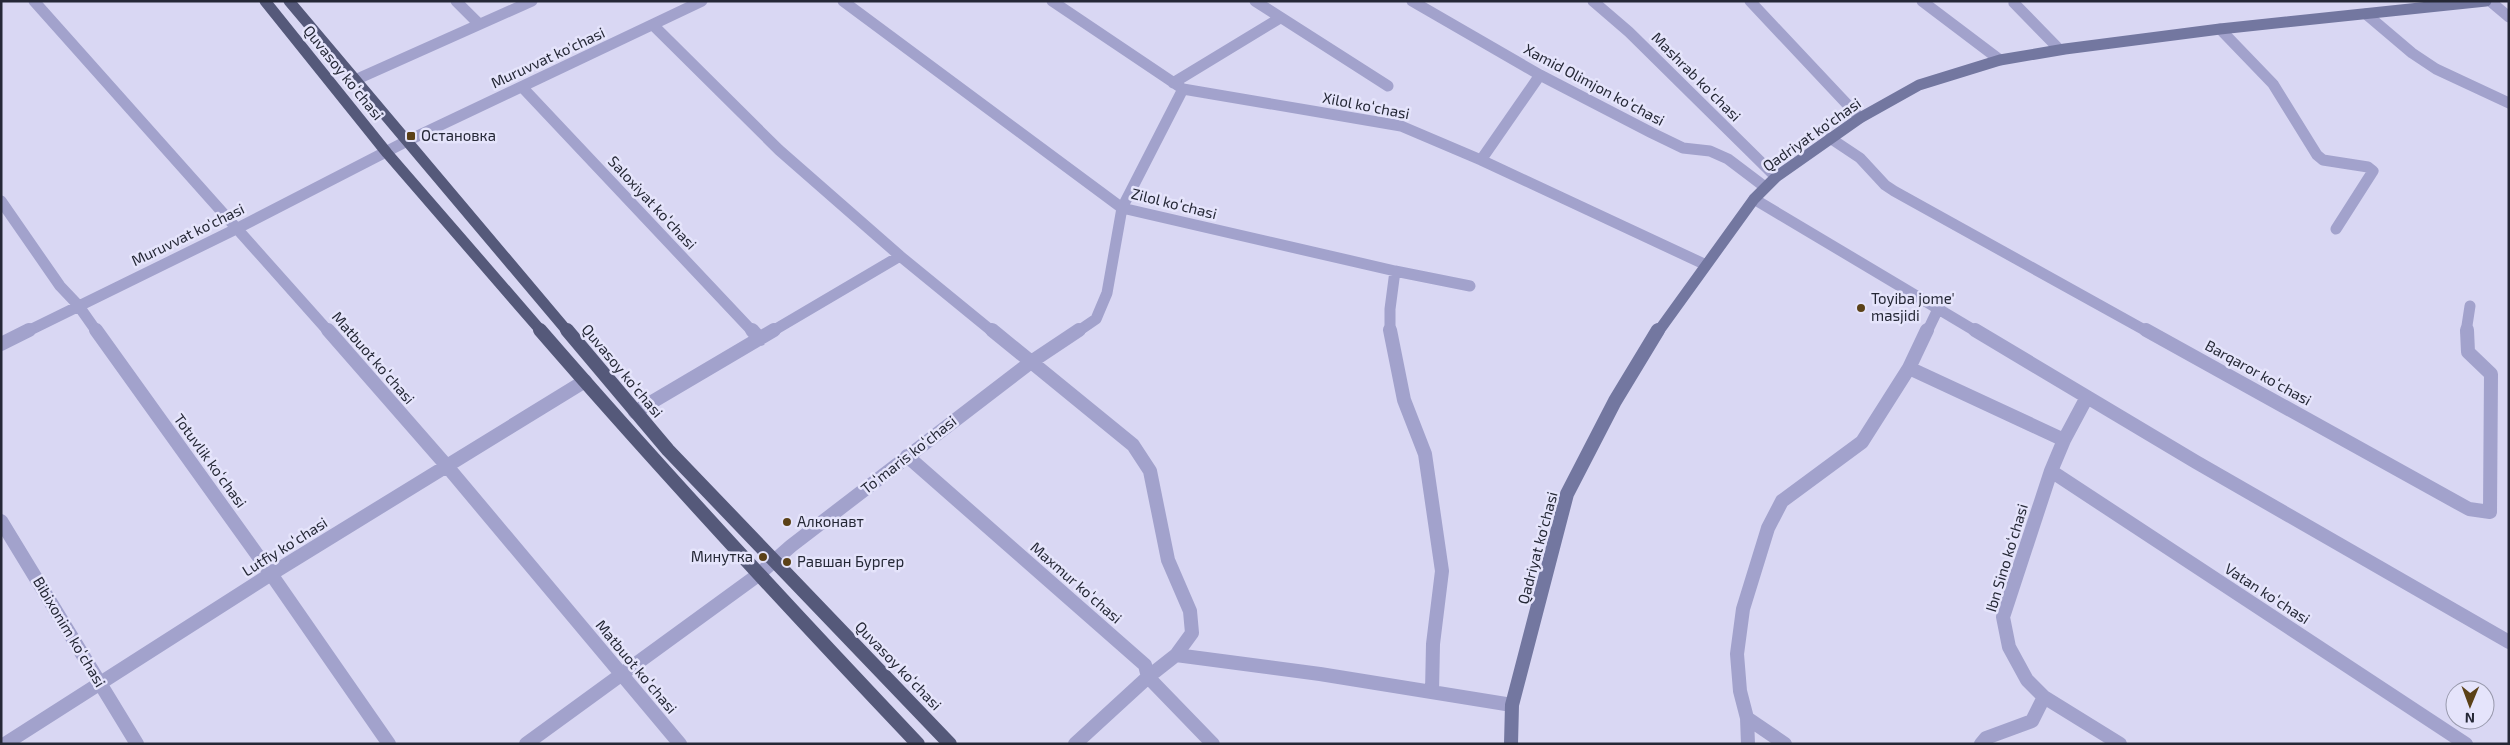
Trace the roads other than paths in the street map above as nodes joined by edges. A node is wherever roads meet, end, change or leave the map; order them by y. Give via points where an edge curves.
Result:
1 (34, 1) edge
2 (265, 1) edge
3 (289, 1) edge
4 (456, 1) edge
5 (532, 1) edge
6 (702, 1) edge
7 (843, 1) edge
8 (1052, 1) edge
9 (1255, 1) edge
10 (1412, 1) edge
11 (1593, 1) edge
12 (1750, 1) edge
13 (1922, 1) edge
14 (2488, 1) edge
15 (2015, 3) edge
16 (2366, 14) junction
17 (2509, 17) edge
18 (1280, 18) junction
19 (479, 24) junction
20 (653, 25) junction
21 (2220, 29) junction
22 (2059, 50) junction
23 (2000, 60) junction
24 (1540, 75) junction
25 (355, 80) junction
26 (1178, 86) junction
27 (1388, 86) dead end
28 (522, 87) junction
29 (2509, 103) edge
30 (1860, 118) junction
31 (1830, 138) junction
32 (407, 141) junction
33 (386, 153) junction
34 (1481, 160) junction
35 (1776, 177) junction
36 (1765, 186) junction
37 (1754, 199) junction
38 (1, 201) edge
39 (1122, 208) junction
40 (238, 228) junction
41 (2336, 229) dead end
42 (900, 256) junction
43 (1704, 264) junction
44 (1395, 272) junction
45 (1470, 286) dead end
46 (78, 305) junction
47 (2470, 306) dead end
48 (1938, 309) junction
49 (760, 339) junction
50 (1, 344) edge
51 (1031, 362) junction
52 (1909, 368) junction
53 (585, 381) junction
54 (2087, 398) junction
55 (639, 417) junction
56 (2064, 440) junction
57 (907, 456) junction
58 (446, 466) junction
59 (2050, 471) junction
60 (1, 521) edge
61 (774, 560) junction
62 (271, 574) junction
63 (758, 575) junction
64 (2509, 642) edge
65 (1176, 655) junction
66 (621, 674) junction
67 (1148, 677) junction
68 (101, 684) junction
69 (1432, 692) junction
70 (2044, 697) junction
71 (1512, 705) junction
72 (1747, 718) junction
73 (4, 744) edge
74 (137, 744) edge
75 (389, 744) edge
76 (526, 744) edge
77 (680, 744) edge
78 (918, 744) edge
79 (950, 744) edge
80 (1075, 744) edge
81 (1213, 744) edge
82 (1511, 744) edge
83 (1748, 744) edge
84 (1785, 744) edge
85 (1981, 744) edge
86 (2120, 744) edge
87 (2466, 744) edge

1 - 40 street, Matbuot koʻchasi
2 - 33 main road, Quvasoy koʻchasi
3 - 25 main road, Quvasoy koʻchasi
4 - 19 street
5 - 19 street
6 - 20 street, Muruvvat ko'chasi
7 - 39 street, Zilol koʻchasi
8 - 26 street, Xilol koʻchasi
9 - 18 street
10 - 24 street, Xamid Olimjon koʻchasi
11 - 35 street, Mashrab koʻchasi via 1629,32
12 - 30 street
13 - 23 street
14 - 16 street, Qadriyat ko'chasi
14 - 17 street
15 - 22 street
16 - 21 street, Qadriyat ko'chasi
16 - 29 street via 2436,69
18 - 26 street
18 - 27 street
19 - 25 street
20 - 28 street, Muruvvat ko'chasi
20 - 42 street via 779,150
21 - 22 street, Qadriyat ko'chasi
21 - 41 street via 2273,84 2317,155 2323,160 2368,167 2373,171
22 - 23 street, Qadriyat ko'chasi
23 - 30 street, Qadriyat ko'chasi via 1919,85
24 - 34 street
24 - 36 street, Xamid Olimjon koʻchasi via 1683,148 1710,151 1728,159
25 - 32 main road, Quvasoy koʻchasi
26 - 34 street, Xilol koʻchasi via 1401,126
26 - 39 street, Toʻmaris koʻchasi
28 - 32 street, Muruvvat ko'chasi
28 - 49 street, Saloxiyat koʻchasi
30 - 31 street, Qadriyat ko'chasi
31 - 35 street, Qadriyat ko'chasi
31 - 47 street, Barqaror koʻchasi via 1860,158 1894,191 2470,509 2490,512 2491,374 2467,349
32 - 33 street, Muruvvat ko'chasi
32 - 55 main road, Quvasoy koʻchasi
33 - 40 street, Muruvvat ko'chasi
33 - 53 main road, Quvasoy koʻchasi
34 - 43 street, Xilol koʻchasi
35 - 36 street, Qadriyat ko'chasi
36 - 37 street, Qadriyat ko'chasi
37 - 43 street, Qadriyat ko'chasi
37 - 48 street
38 - 46 street, Totuvlik koʻchasi via 60,286
39 - 44 street, Zilol koʻchasi
39 - 51 street, Toʻmaris koʻchasi via 1107,293 1096,319
40 - 46 street, Muruvvat ko'chasi
40 - 58 street, Matbuot koʻchasi
42 - 49 street
42 - 51 street
43 - 71 street, Qadriyat ko'chasi via 1662,323 1615,401 1567,494
44 - 45 street, Zilol koʻchasi
44 - 69 street via 1390,335 1404,400 1425,454 1442,571 1432,644
46 - 50 street, Muruvvat ko'chasi
46 - 62 street, Totuvlik koʻchasi
48 - 52 street
48 - 54 street
49 - 55 street
51 - 57 street, Toʻmaris koʻchasi
51 - 65 street via 1133,445 1150,472 1168,560 1190,611 1192,632
52 - 56 street
52 - 72 street via 1862,442 1793,492 1775,512 1755,565 1743,609 1738,645 1737,672
53 - 58 street, Lutfiy koʻchasi
53 - 63 main road, Quvasoy koʻchasi
54 - 56 street, Ibn Sino koʻchasi
54 - 64 street
55 - 61 main road, Quvasoy koʻchasi
56 - 59 street, Ibn Sino koʻchasi
57 - 61 street, Toʻmaris koʻchasi
57 - 67 street, Maxmur koʻchasi via 1146,665
58 - 62 street, Lutfiy koʻchasi
58 - 66 street, Matbuot koʻchasi
59 - 70 street, Ibn Sino koʻchasi via 2003,617 2009,647 2027,680
59 - 87 street, Vatan koʻchasi
60 - 68 street, Bibixonim koʻchasi
61 - 63 street, Toʻmaris koʻchasi
61 - 79 main road, Quvasoy koʻchasi
62 - 68 street, Lutfiy koʻchasi
62 - 75 street, Totuvlik koʻchasi
63 - 66 street, Toʻmaris koʻchasi
63 - 78 main road, Quvasoy koʻchasi
65 - 67 street
65 - 69 street
66 - 76 street, Toʻmaris koʻchasi
66 - 77 street, Matbuot koʻchasi
67 - 80 street
67 - 81 street, Maxmur koʻchasi
68 - 73 street, Lutfiy koʻchasi
68 - 74 street, Bibixonim koʻchasi
69 - 71 street
70 - 85 street via 2032,722 1986,738
70 - 86 street, Ibn Sino koʻchasi
71 - 82 street, Qadriyat ko'chasi
72 - 83 street
72 - 84 street

